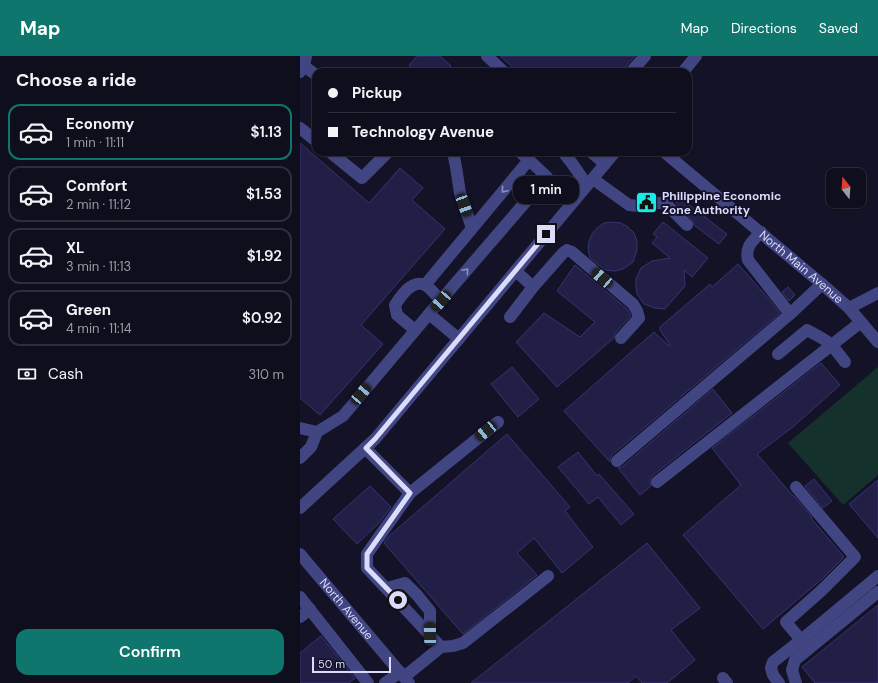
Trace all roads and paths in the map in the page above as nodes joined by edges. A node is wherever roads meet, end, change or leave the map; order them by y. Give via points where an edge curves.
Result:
1 (487, 56) edge
2 (645, 56) edge
3 (696, 56) edge
4 (303, 65) edge
5 (500, 68) edge
6 (634, 68) edge
7 (686, 68) edge
8 (312, 72) edge
9 (300, 128) edge
10 (312, 138) edge
11 (335, 156) edge
12 (384, 156) edge
13 (454, 156) edge
14 (524, 156) edge
15 (567, 156) edge
16 (597, 156) edge
17 (612, 156) edge
18 (669, 156) edge
19 (529, 160) junction
20 (606, 164) junction
21 (590, 182) junction
22 (687, 225) dead end
23 (472, 228) junction
24 (761, 232) junction
25 (516, 271) junction
26 (822, 284) junction
27 (425, 285) junction
28 (533, 287) junction
29 (878, 293) edge
30 (441, 301) junction
31 (849, 308) junction
32 (429, 314) junction
33 (790, 314) junction
34 (510, 317) dead end
35 (861, 322) junction
36 (415, 330) junction
37 (621, 338) dead end
38 (460, 339) junction
39 (878, 342) edge
40 (831, 344) junction
41 (778, 354) dead end
42 (844, 362) dead end
43 (498, 422) dead end
44 (300, 428) edge
45 (317, 432) junction
46 (366, 448) junction
47 (300, 458) edge
48 (617, 461) dead end
49 (657, 482) dead end
50 (796, 487) dead end
51 (410, 493) junction
52 (300, 508) edge
53 (300, 554) edge
54 (548, 576) dead end
55 (878, 576) edge
56 (387, 588) junction
57 (878, 592) edge
58 (300, 597) edge
59 (305, 613) edge
60 (430, 634) junction
61 (801, 640) junction
62 (442, 647) junction
63 (404, 677) edge
64 (368, 683) edge
65 (385, 683) edge
66 (779, 683) edge
67 (796, 683) edge

1 - 5 street
2 - 6 street
3 - 7 street
4 - 8 street
9 - 10 street
11 - 12 street via 362,178
13 - 23 street via 460,193
14 - 19 street
15 - 21 street
16 - 20 street
17 - 20 street
18 - 24 street, North Main Avenue
19 -> 23 street
30 -> 19 street via 547,178
20 - 21 street
21 - 22 street via 629,205 667,205
21 - 25 street
23 - 27 street
24 - 26 street, North Main Avenue
24 - 33 street via 746,252 748,260
25 - 28 street
25 - 38 street
26 - 31 street, North Main Avenue
26 - 33 street
27 - 30 street
27 - 36 street via 417,284 406,290 395,305 397,315
28 - 34 street
28 - 37 street via 562,253 567,250 572,252 633,304 637,311 639,318
29 - 31 street
30 - 32 street
31 - 35 street, North Main Avenue
32 - 36 street
32 - 38 street
33 - 48 street
35 - 39 street, North Main Avenue
35 - 40 street
36 - 45 street via 343,416
38 - 46 street
40 - 41 street via 807,330
40 - 42 street
40 - 49 street
43 - 51 street
44 - 45 street
45 - 47 street via 310,448
46 - 51 street
46 - 52 street
50 - 61 street via 855,557 786,622
51 - 56 street via 367,554 367,568
53 - 63 street, North Avenue
54 - 62 street via 463,643
55 - 61 street
56 - 60 street
56 - 60 street via 405,583 418,594 430,611
57 - 67 street via 795,660 792,670
58 - 59 street
59 - 64 street
60 - 62 street
61 - 66 street via 773,662 773,675
62 - 63 street
63 - 65 street

